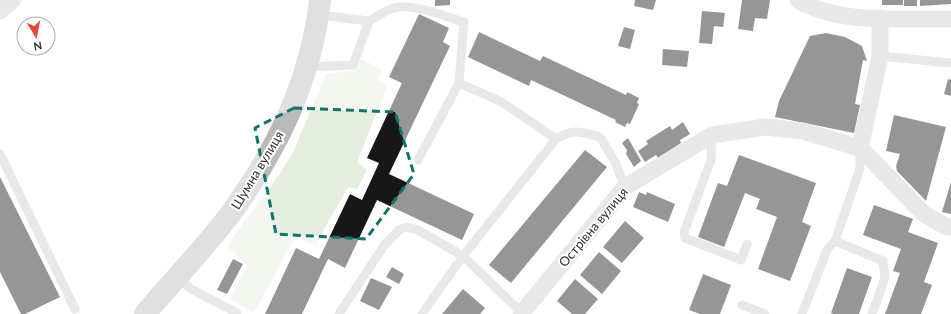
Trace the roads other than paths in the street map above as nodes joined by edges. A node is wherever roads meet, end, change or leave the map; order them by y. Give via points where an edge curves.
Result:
1 (13, 0) edge
2 (798, 0) edge
3 (320, 8) edge
4 (0, 11) edge
5 (880, 18) junction
6 (951, 19) edge
7 (369, 21) junction
8 (880, 56) junction
9 (951, 63) edge
10 (307, 67) junction
11 (459, 83) junction
12 (712, 135) junction
13 (556, 138) junction
14 (860, 148) junction
15 (0, 154) edge
16 (418, 160) dead end
17 (625, 187) junction
18 (951, 227) edge
19 (835, 241) junction
20 (747, 244) dead end
21 (463, 256) junction
22 (176, 277) junction
23 (742, 305) dead end
24 (75, 309) dead end
25 (148, 313) edge
26 (237, 313) edge
27 (521, 313) edge
28 (339, 314) edge
29 (422, 314) edge
30 (765, 314) edge
31 (802, 314) edge
32 (872, 314) edge

1 - 4 street
2 - 5 street via 829,14
3 - 7 lane
3 - 10 main road, Шумна вулиця
5 - 6 street
5 - 8 street
7 - 10 lane via 353,65
7 - 11 lane via 392,8 404,7 417,8 464,22
8 - 9 lane
8 - 14 street
10 - 22 main road, Шумна вулиця via 284,126 252,181 230,214
11 - 13 lane via 502,102
11 - 16 lane
12 - 14 street, Острівна вулиця via 765,127 803,131
12 - 17 street, Острівна вулиця
12 - 20 lane via 711,160 684,232 685,238 741,260
13 - 17 lane via 566,132 577,130 600,137 615,162
13 - 21 lane
14 - 18 street, Острівна вулиця via 924,214
14 - 19 lane via 860,169
15 - 24 lane
17 - 27 street, Острівна вулиця
19 - 31 lane via 826,250
19 - 32 lane via 882,261 885,278
21 - 27 lane
21 - 28 lane via 418,230 407,227 400,229 385,244
21 - 29 lane
22 - 25 main road, Шумна вулиця
22 - 26 lane via 191,289
23 - 30 lane

